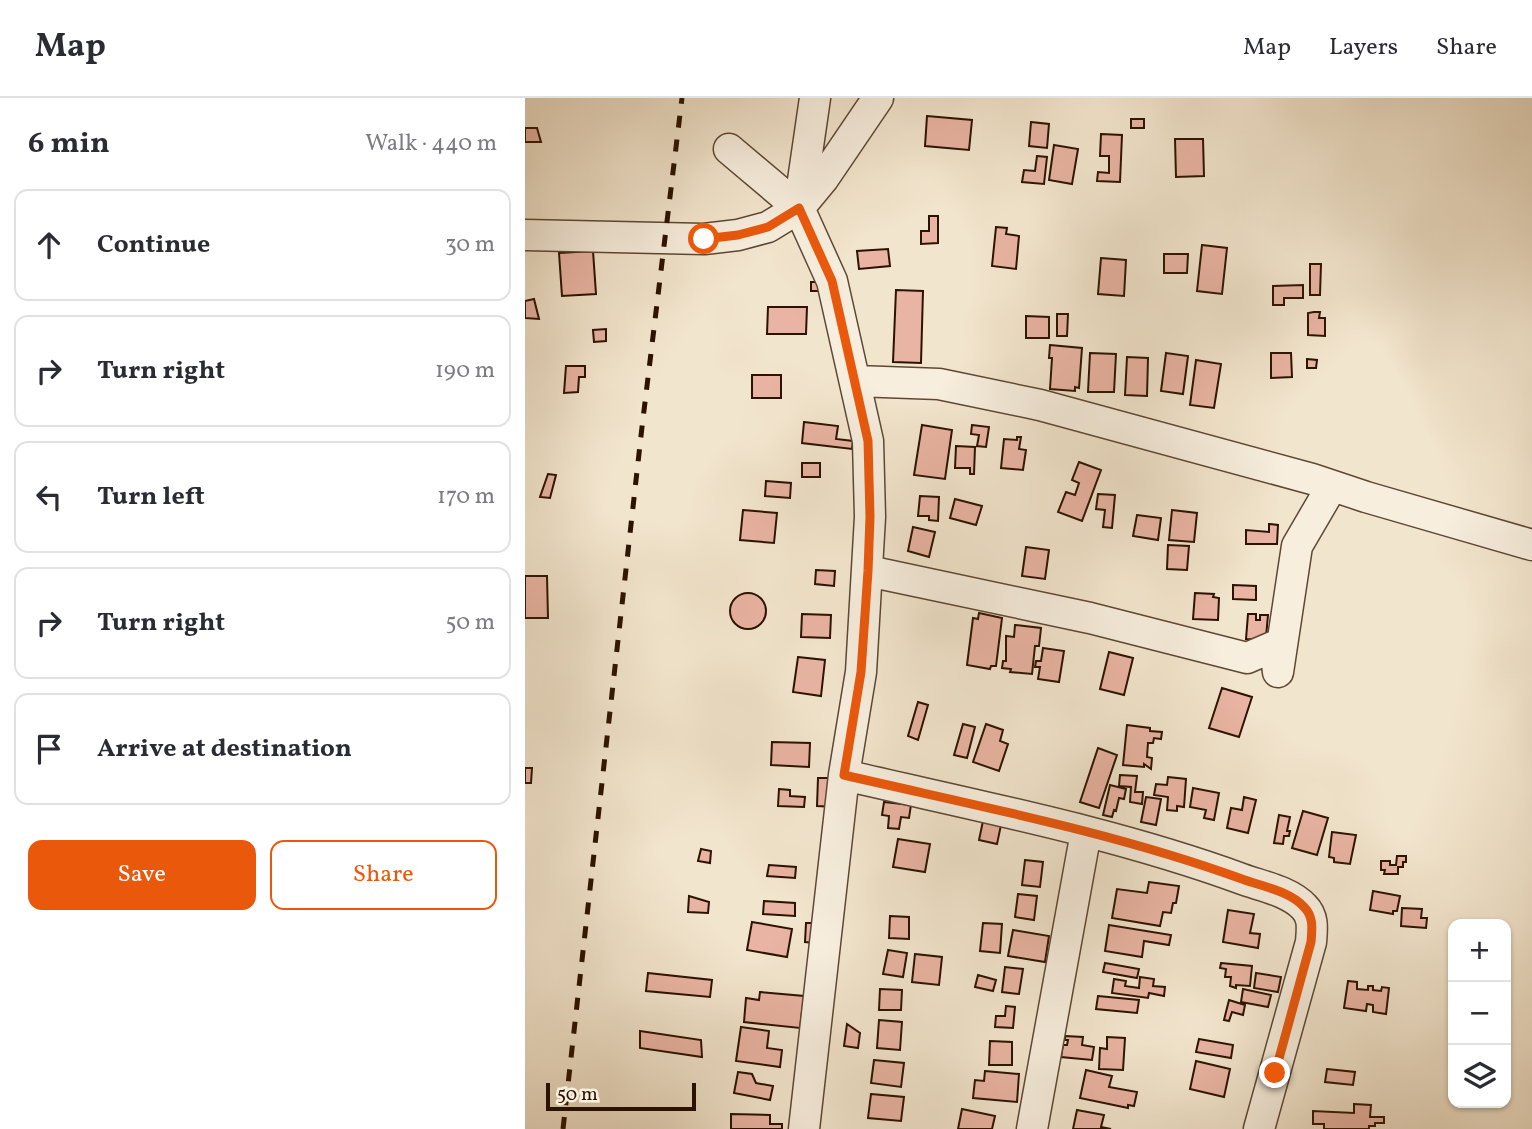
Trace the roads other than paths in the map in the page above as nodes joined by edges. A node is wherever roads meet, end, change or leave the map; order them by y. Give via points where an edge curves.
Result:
1 (815, 98) edge
2 (878, 98) edge
3 (729, 149) dead end
4 (799, 208) junction
5 (525, 235) edge
6 (856, 381) junction
7 (1332, 486) junction
8 (1532, 545) edge
9 (868, 571) junction
10 (844, 775) junction
11 (1086, 832) junction
12 (804, 1129) edge
13 (1032, 1129) edge
14 (1259, 1129) edge

1 - 4 street
2 - 4 street
3 - 4 street
4 - 5 street via 768,227 704,239
4 - 6 street via 832,281
6 - 7 street via 939,384 1040,405
6 - 9 street via 868,441
7 - 8 street
7 - 9 street via 1297,546 1278,672 1275,646 1247,658 1077,615
9 - 10 street via 861,672
10 - 11 street
10 - 12 street
11 - 13 street
11 - 14 street via 1187,859 1289,896 1305,907 1313,923 1311,942

